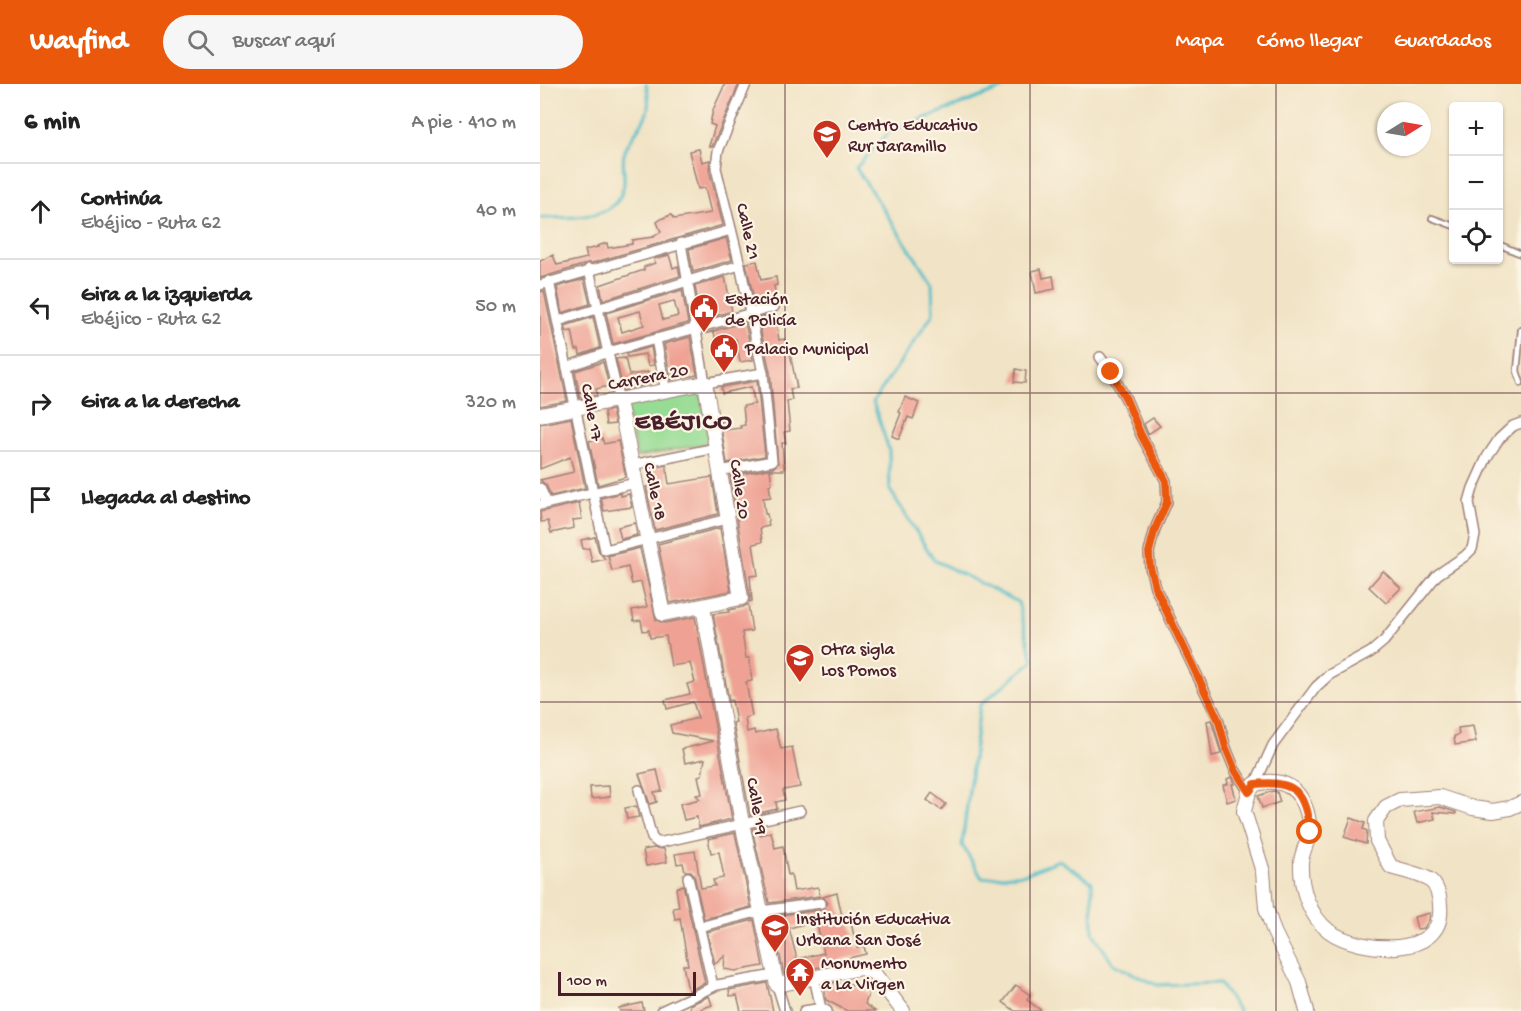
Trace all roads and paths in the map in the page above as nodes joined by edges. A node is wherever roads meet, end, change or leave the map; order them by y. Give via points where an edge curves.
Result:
1 (746, 84) edge
2 (1432, 218) dead end
3 (1449, 224) edge
4 (731, 230) junction
5 (681, 243) junction
6 (1503, 246) edge
7 (1521, 254) edge
8 (740, 265) junction
9 (589, 269) junction
10 (688, 281) junction
11 (545, 283) edge
12 (774, 307) dead end
13 (599, 308) junction
14 (749, 313) junction
15 (558, 321) junction
16 (696, 328) junction
17 (1521, 330) edge
18 (656, 339) junction
19 (608, 352) junction
20 (1100, 357) dead end
21 (567, 367) junction
22 (763, 373) junction
23 (705, 383) junction
24 (1521, 383) edge
25 (666, 392) junction
26 (619, 401) junction
27 (576, 408) junction
28 (540, 415) edge
29 (1521, 423) edge
30 (716, 448) junction
31 (632, 465) junction
32 (720, 471) junction
33 (636, 483) junction
34 (540, 488) edge
35 (592, 493) junction
36 (544, 504) edge
37 (727, 519) junction
38 (648, 539) junction
39 (703, 607) junction
40 (1252, 788) junction
41 (639, 790) dead end
42 (1521, 803) edge
43 (800, 810) dead end
44 (742, 823) junction
45 (688, 877) dead end
46 (821, 903) dead end
47 (761, 911) junction
48 (699, 927) junction
49 (814, 977) junction
50 (776, 980) junction
51 (713, 986) junction
52 (824, 1010) edge
53 (661, 1011) edge
54 (785, 1011) edge
55 (804, 1011) edge
56 (903, 1011) edge
57 (1307, 1011) edge

1 - 4 street, Calle 21 via 718,151 716,168
2 - 3 lane
4 - 5 street
4 - 8 street, Calle 21
5 - 9 street
5 - 10 street, Calle 20
6 - 7 lane
8 - 10 street
8 - 14 street, Calle 21
9 - 11 street
9 - 13 street, Calle 18
10 - 13 street
10 - 16 street, Calle 20
11 - 15 street, Calle 17
12 - 14 street
13 - 15 street
13 - 19 street, Calle 18
14 - 16 street
14 - 22 street, Calle 21
15 - 21 street, Calle 17
16 - 18 street
16 - 23 street, Calle 20
17 - 24 lane via 1517,371
18 - 19 street
18 - 25 street
19 - 21 street
19 - 26 street, Calle 18
20 - 40 street via 1126,399 1166,481 1167,502 1149,552 1155,587 1218,719 1235,770
21 - 27 street, Calle 17
22 - 23 street, Carrera 20
22 - 32 street, Calle 21 via 772,461
23 - 25 street, Carrera 20
23 - 30 street, Calle 20
25 - 26 street, Carrera 20
26 - 27 street, Carrera 20
26 - 31 street, Calle 18
27 - 28 street, Carrera 20
27 - 35 street, Calle 17
29 - 40 street via 1499,439 1473,488 1469,502 1475,535 1472,549 1437,575 1384,641 1316,687 1273,745
30 - 31 street
30 - 32 street, Calle 20
31 - 33 street, Calle 18
32 - 37 street, Calle 20
33 - 35 street
33 - 38 street, Calle 18
34 - 36 street
35 - 36 street
35 - 38 street, Calle 17 via 605,550
37 - 38 street
37 - 39 street, Calle 20 via 741,598
38 - 39 street, Calle 18 via 663,614
39 - 44 street, Calle 19
40 - 42 street via 1274,782 1293,788 1300,797 1306,807 1310,832 1301,860 1306,899 1327,929 1344,940 1372,947 1411,945 1434,932 1442,916 1439,895 1430,880 1391,867 1377,841 1376,821 1386,807 1400,800 1440,797 1493,811
40 - 57 street via 1244,811 1263,872 1266,908 1299,982
41 - 44 street via 652,838 658,843
43 - 44 street
44 - 47 street, Calle 19
45 - 48 street
46 - 47 street
47 - 48 street
47 - 50 street, Calle 19
48 - 51 street
49 - 50 street
49 - 52 street
49 - 56 street via 861,968 873,972
50 - 51 street
50 - 54 street, Calle 19
51 - 53 street
52 - 55 street

